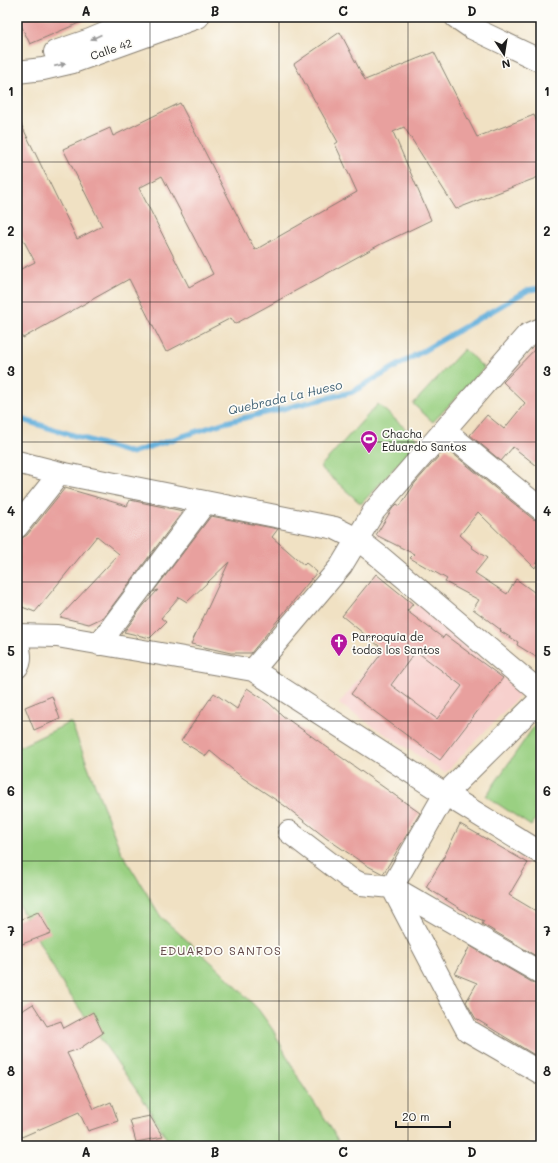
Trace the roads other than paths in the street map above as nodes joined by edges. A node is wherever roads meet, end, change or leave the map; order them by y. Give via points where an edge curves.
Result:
1 (145, 17) edge
2 (198, 17) edge
3 (456, 17) edge
4 (541, 60) edge
5 (18, 67) edge
6 (541, 329) edge
7 (445, 431) junction
8 (17, 462) edge
9 (60, 473) junction
10 (205, 503) junction
11 (541, 509) edge
12 (17, 527) edge
13 (357, 539) junction
14 (17, 635) edge
15 (17, 644) edge
16 (99, 644) junction
17 (17, 667) edge
18 (253, 670) junction
19 (541, 693) edge
20 (541, 699) edge
21 (445, 794) junction
22 (289, 832) dead end
23 (541, 853) edge
24 (392, 887) junction
25 (541, 973) edge
26 (541, 1073) edge

1 -> 5 street, Calle 42 via 84,42 38,56
5 -> 2 street, Calle 42 via 43,69 73,62
3 - 4 street via 479,31
6 - 7 street via 527,335
7 - 11 street
7 - 13 street via 374,510
8 - 9 street
9 - 10 street
9 - 12 street
10 - 13 street via 335,528
10 - 16 street
13 - 18 street via 341,566
13 - 19 street
14 - 16 street via 57,636
15 - 17 street via 20,648
16 - 18 street
18 - 21 street
20 - 21 street
21 - 23 street
21 - 24 street
22 - 24 street via 361,884
24 - 25 street
24 - 26 street via 467,1030

